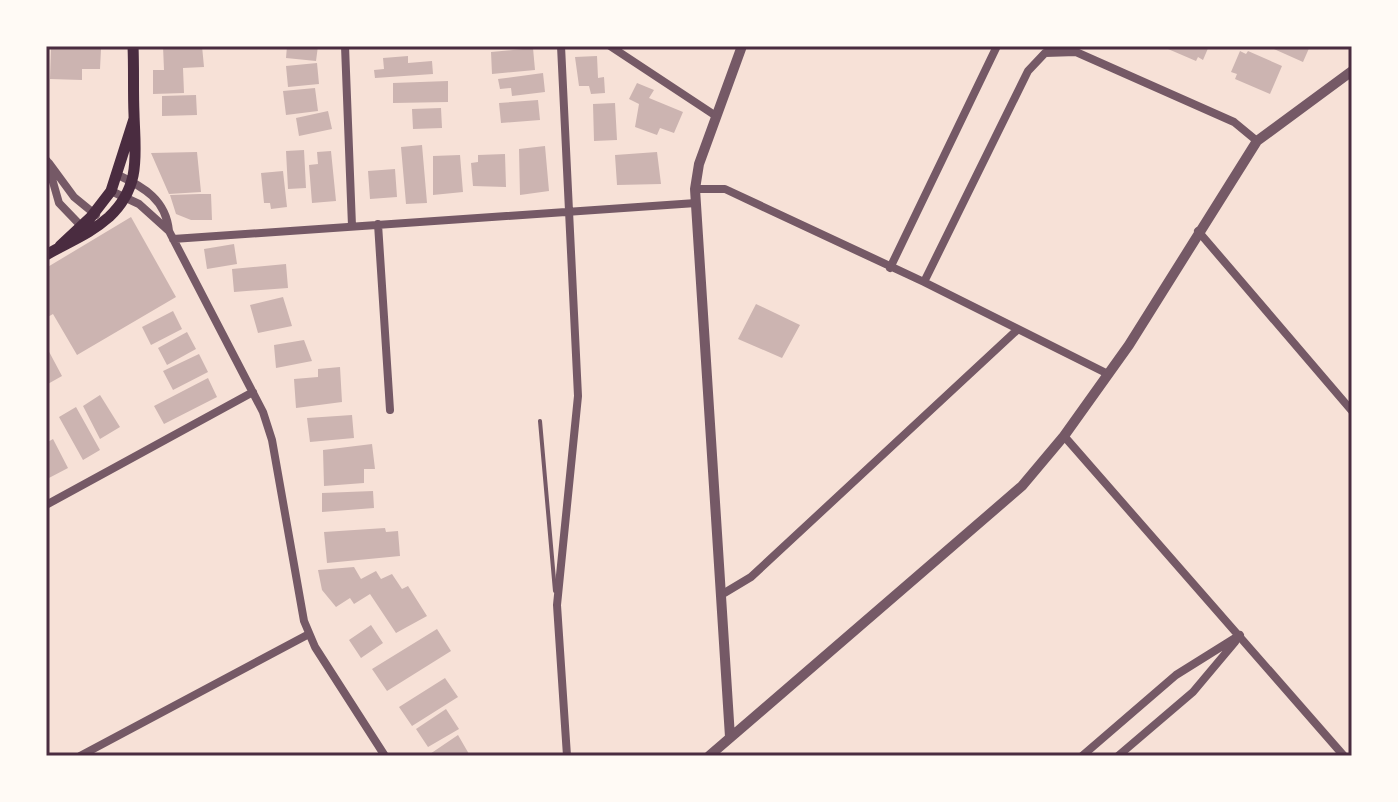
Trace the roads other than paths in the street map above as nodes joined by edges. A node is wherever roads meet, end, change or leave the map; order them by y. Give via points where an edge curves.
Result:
1 (133, 46) edge
2 (345, 46) edge
3 (561, 46) edge
4 (610, 46) edge
5 (742, 46) edge
6 (996, 49) edge
7 (1352, 71) edge
8 (716, 116) junction
9 (134, 119) junction
10 (1257, 141) junction
11 (46, 160) edge
12 (118, 175) junction
13 (132, 181) junction
14 (695, 189) junction
15 (46, 191) edge
16 (111, 191) junction
17 (124, 197) junction
18 (59, 203) junction
19 (696, 203) junction
20 (570, 211) junction
21 (98, 218) junction
22 (378, 224) junction
23 (352, 226) junction
24 (85, 230) junction
25 (1198, 231) junction
26 (171, 235) junction
27 (46, 255) edge
28 (890, 268) junction
29 (924, 282) junction
30 (1016, 331) junction
31 (1108, 374) junction
32 (253, 392) junction
33 (390, 410) dead end
34 (1352, 411) edge
35 (540, 421) dead end
36 (1064, 436) junction
37 (46, 505) edge
38 (721, 595) junction
39 (557, 605) junction
40 (309, 634) junction
41 (1240, 635) junction
42 (730, 737) junction
43 (80, 756) edge
44 (385, 756) edge
45 (567, 756) edge
46 (709, 756) edge
47 (1082, 756) edge
48 (1118, 756) edge
49 (1344, 756) edge

1 - 9 main road
2 - 23 street
3 - 20 street
4 - 8 street
5 - 8 street
6 - 28 street
7 - 10 street
8 - 14 street
9 - 12 main road
9 - 13 main road via 138,133
10 - 25 street
10 - 29 street via 1234,122 1076,52 1045,53 1028,71
11 - 18 street
11 - 21 street via 69,192
12 - 13 street
12 - 16 main road
13 - 17 main road
13 - 26 street via 154,197
14 - 19 street
14 - 28 street via 725,189
15 - 18 street
16 - 17 street
16 - 21 main road
17 - 21 main road
17 - 26 street
18 - 24 street
19 - 20 street
19 - 38 street
20 - 22 street
20 - 39 street via 578,396
21 - 24 main road
22 - 23 street
22 - 33 street
23 - 26 street
24 - 27 main road
25 - 31 street
25 - 34 street
26 - 32 street
28 - 29 street
29 - 30 street
30 - 31 street
30 - 38 street via 751,577
31 - 36 street
32 - 37 street
32 - 40 street via 272,440 299,603
35 - 39 lane
36 - 41 street
36 - 42 street via 996,511
38 - 42 street
39 - 45 street
40 - 43 street
40 - 44 street
41 - 47 street via 1176,675
41 - 48 street via 1193,692
41 - 49 street
42 - 46 street

